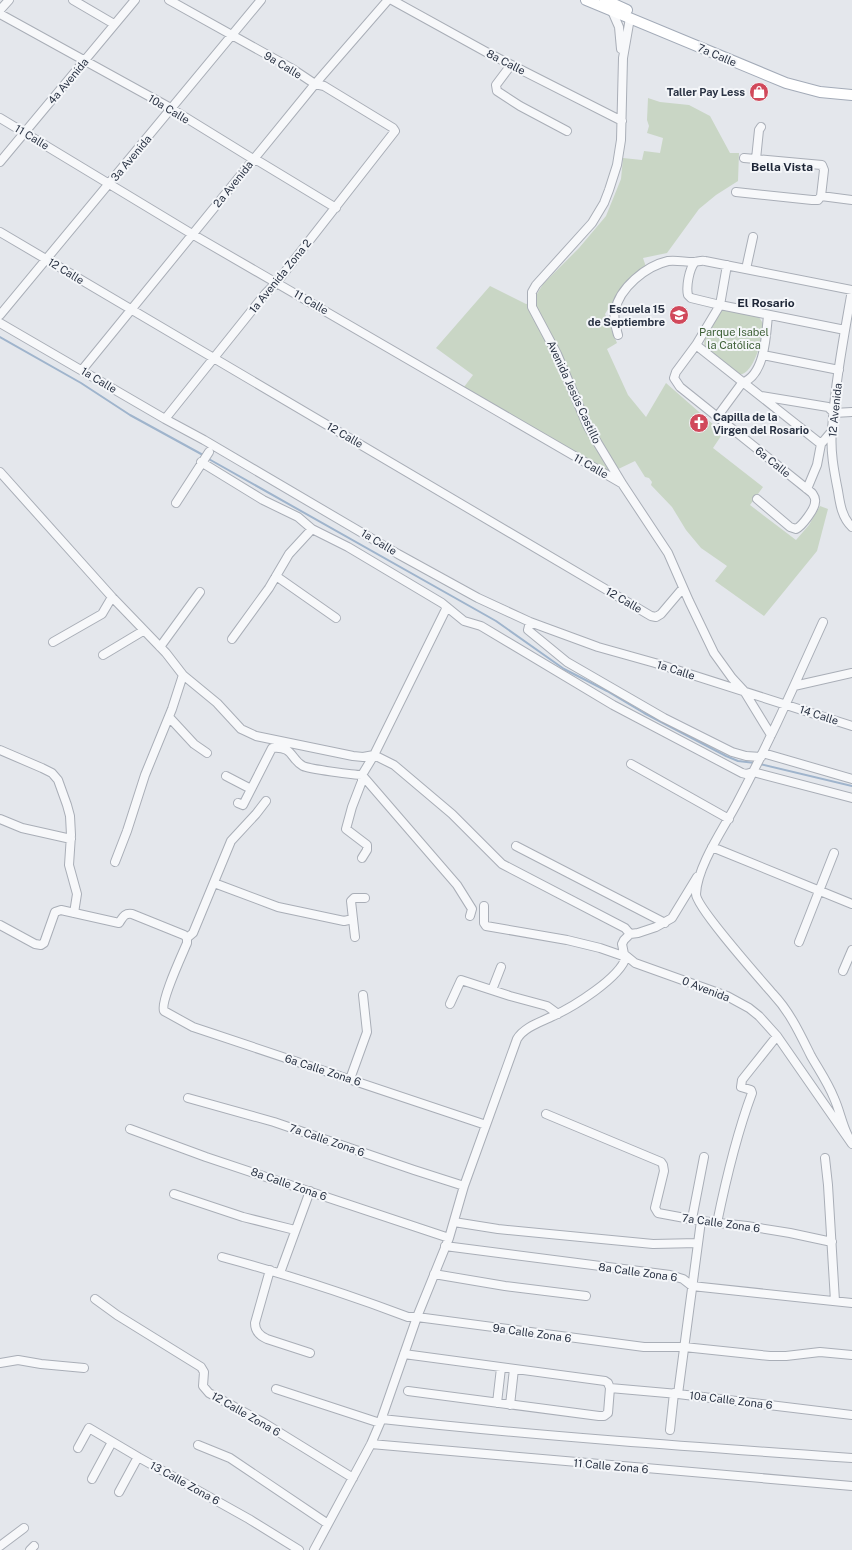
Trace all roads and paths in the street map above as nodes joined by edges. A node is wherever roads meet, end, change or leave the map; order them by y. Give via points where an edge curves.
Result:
1 (9, 0) edge
2 (73, 0) edge
3 (135, 0) edge
4 (169, 0) edge
5 (261, 0) edge
6 (388, 0) edge
7 (392, 0) edge
8 (586, 0) edge
9 (605, 0) edge
10 (617, 6) edge
11 (0, 10) edge
12 (0, 14) edge
13 (630, 18) junction
14 (114, 24) junction
15 (231, 35) junction
16 (623, 58) junction
17 (85, 61) junction
18 (511, 65) junction
19 (315, 84) junction
20 (852, 89) edge
21 (852, 95) edge
22 (171, 109) junction
23 (0, 118) edge
24 (622, 121) junction
25 (761, 127) dead end
26 (395, 131) joint
27 (567, 131) dead end
28 (24, 133) junction
29 (744, 158) dead end
30 (756, 158) junction
31 (253, 159) junction
32 (0, 162) edge
33 (109, 183) junction
34 (736, 192) dead end
35 (821, 196) junction
36 (852, 200) edge
37 (336, 208) junction
38 (0, 232) edge
39 (192, 234) junction
40 (753, 237) dead end
41 (45, 259) junction
42 (695, 262) junction
43 (728, 265) junction
44 (746, 268) junction
45 (277, 282) junction
46 (852, 290) edge
47 (720, 305) junction
48 (851, 307) edge
49 (130, 310) junction
50 (0, 315) edge
51 (768, 315) junction
52 (0, 323) edge
53 (845, 330) junction
54 (618, 335) dead end
55 (696, 345) junction
56 (763, 355) junction
57 (213, 358) junction
58 (82, 370) junction
59 (839, 370) junction
60 (742, 383) junction
61 (761, 396) junction
62 (852, 412) edge
63 (834, 413) junction
64 (717, 417) junction
65 (165, 419) junction
66 (832, 431) junction
67 (821, 444) junction
68 (209, 452) dead end
69 (203, 461) junction
70 (0, 472) edge
71 (623, 484) junction
72 (807, 489) junction
73 (757, 499) dead end
74 (176, 503) dead end
75 (852, 513) edge
76 (847, 518) edge
77 (852, 528) edge
78 (312, 529) junction
79 (276, 576) junction
80 (683, 588) junction
81 (200, 592) dead end
82 (112, 597) junction
83 (447, 607) junction
84 (336, 618) dead end
85 (530, 622) junction
86 (823, 622) dead end
87 (143, 631) junction
88 (232, 639) dead end
89 (53, 642) dead end
90 (160, 647) junction
91 (103, 655) dead end
92 (852, 673) edge
93 (182, 675) junction
94 (794, 686) junction
95 (744, 692) junction
96 (785, 704) junction
97 (169, 717) junction
98 (852, 726) edge
99 (771, 735) junction
100 (0, 750) edge
101 (207, 753) dead end
102 (374, 755) junction
103 (761, 756) junction
104 (631, 764) dead end
105 (754, 771) junction
106 (362, 775) junction
107 (226, 776) dead end
108 (852, 779) edge
109 (251, 789) junction
110 (852, 798) edge
111 (266, 801) dead end
112 (238, 803) dead end
113 (0, 819) edge
114 (729, 819) junction
115 (71, 839) junction
116 (516, 846) dead end
117 (712, 847) junction
118 (834, 853) dead end
119 (362, 858) dead end
120 (115, 862) dead end
121 (700, 873) junction
122 (214, 883) junction
123 (820, 890) junction
124 (365, 898) dead end
125 (852, 904) edge
126 (484, 906) dead end
127 (74, 913) junction
128 (470, 916) dead end
129 (353, 919) junction
130 (665, 923) junction
131 (0, 925) edge
132 (630, 934) junction
133 (356, 937) dead end
134 (187, 938) junction
135 (799, 942) dead end
136 (852, 950) edge
137 (626, 957) junction
138 (850, 959) edge
139 (501, 967) dead end
140 (843, 971) dead end
141 (492, 990) junction
142 (363, 995) dead end
143 (450, 1004) dead end
144 (558, 1014) junction
145 (777, 1036) junction
146 (350, 1079) junction
147 (188, 1098) dead end
148 (546, 1114) dead end
149 (486, 1125) junction
150 (130, 1129) dead end
151 (850, 1141) edge
152 (704, 1157) dead end
153 (825, 1158) dead end
154 (464, 1186) junction
155 (310, 1191) junction
156 (174, 1194) dead end
157 (692, 1219) junction
158 (701, 1221) junction
159 (454, 1222) junction
160 (717, 1223) junction
161 (295, 1230) junction
162 (449, 1238) junction
163 (832, 1242) junction
164 (698, 1243) junction
165 (445, 1246) junction
166 (222, 1257) dead end
167 (270, 1270) junction
168 (280, 1273) junction
169 (434, 1274) junction
170 (692, 1286) junction
171 (586, 1296) dead end
172 (95, 1299) dead end
173 (835, 1301) junction
174 (852, 1303) edge
175 (417, 1317) junction
176 (684, 1347) junction
177 (310, 1353) dead end
178 (404, 1354) junction
179 (852, 1354) edge
180 (0, 1363) edge
181 (84, 1368) dead end
182 (501, 1368) junction
183 (514, 1369) junction
184 (609, 1386) junction
185 (276, 1389) dead end
186 (408, 1391) dead end
187 (676, 1394) junction
188 (497, 1403) junction
189 (510, 1405) junction
190 (852, 1415) edge
191 (381, 1421) junction
192 (670, 1430) dead end
193 (112, 1442) junction
194 (371, 1444) junction
195 (198, 1445) dead end
196 (78, 1448) dead end
197 (138, 1457) junction
198 (852, 1458) edge
199 (353, 1478) junction
200 (92, 1479) dead end
201 (852, 1486) edge
202 (119, 1492) dead end
203 (328, 1524) junction
204 (24, 1528) dead end
205 (0, 1546) edge
206 (299, 1550) edge
207 (314, 1550) edge

1 - 11 street
2 - 14 street
3 - 14 street, 4a Avenida
4 - 15 street, 9a Calle
5 - 15 street, 3a Avenida
6 - 19 street, 2a Avenida
7 - 18 street, 8a Calle
8 - 10 main road, 7a Calle
9 - 10 main road, 7a Calle
10 - 13 main road, 7a Calle
10 - 16 street, Avenida Jesús Castillo
10 - 20 main road, 7a Calle via 777,74 809,84
12 - 17 street, 10a Calle
13 - 16 street, Avenida Jesús Castillo
13 - 21 main road, 7a Calle via 786,83 820,92
14 - 17 street, 4a Avenida
15 - 19 street, 9a Calle
15 - 22 street, 3a Avenida
16 - 24 street, Avenida Jesús Castillo
17 - 22 street, 10a Calle
17 - 28 street, 4a Avenida
18 - 24 street, 8a Calle
18 - 27 street via 496,85 497,91
19 - 26 street, 9a Calle via 324,86
19 - 31 street, 2a Avenida
22 - 31 street, 10a Calle
22 - 33 street, 3a Avenida
23 - 28 street, 11 Calle
24 - 71 street, Avenida Jesús Castillo via 617,165 604,203 592,224 540,280 532,292 531,299 535,314 557,354 588,427
25 - 30 street
26 - 37 street, 1a Avenida Zona 2
28 - 32 street, 4a Avenida
28 - 33 street, 11 Calle
29 - 30 street
30 - 35 street via 822,165 824,170
31 - 37 street, 10a Calle
31 - 39 street, 2a Avenida
33 - 39 street, 11 Calle
33 - 41 street, 3a Avenida
34 - 35 street via 812,200 818,200
35 - 36 street
37 - 45 street, 1a Avenida Zona 2
38 - 41 street, 12 Calle
39 - 45 street, 11 Calle
39 - 49 street, 2a Avenida
40 - 44 street
41 - 49 street, 12 Calle
41 - 50 street, 3a Avenida
42 - 43 street
42 - 47 street via 687,290 688,296
42 - 54 street via 674,261 661,264 646,271 633,282 617,301 614,313
43 - 44 street
43 - 47 street
44 - 46 street
45 - 57 street, 1a Avenida Zona 2
45 - 71 street, 11 Calle
46 - 48 street, 12 Avenida
47 - 51 street
47 - 55 street
48 - 53 street, 12 Avenida
49 - 57 street, 12 Calle
49 - 58 street, 2a Avenida
51 - 53 street
51 - 56 street
52 - 58 street, 1a Calle
53 - 59 street, 12 Avenida
55 - 60 street
55 - 64 street, 6a Calle via 674,378 680,387
56 - 59 street
56 - 60 street via 754,375
57 - 65 street, 1a Avenida Zona 2
57 - 80 street, 12 Calle via 651,616 661,614
58 - 65 street, 1a Calle
59 - 63 street, 12 Avenida
60 - 61 street
60 - 64 street
61 - 63 street via 828,407
61 - 67 street
62 - 63 street
63 - 66 street, 12 Avenida
64 - 72 street, 6a Calle
65 - 85 street, 1a Calle via 452,585
66 - 67 street
66 - 76 street, 12 Avenida via 833,459
67 - 72 street via 817,465
68 - 69 street
69 - 74 street
69 - 78 street via 263,500 298,516
70 - 82 street
71 - 80 street, Avenida Jesús Castillo via 664,546
72 - 73 street, 6a Calle via 816,501 800,526 796,528 790,527
75 - 76 street
76 - 77 street
78 - 79 street via 289,554
78 - 83 street via 348,547
79 - 84 street
79 - 88 street
80 - 95 street, Avenida Jesús Castillo via 714,653
81 - 90 street
82 - 87 street
82 - 89 street via 102,614
83 - 102 street
83 - 105 street via 464,621 481,626 613,705 742,773
85 - 95 street, 1a Calle via 598,647
85 - 103 street via 528,630 577,669 715,744 740,754
86 - 94 street
87 - 90 street
87 - 91 street
90 - 93 street
92 - 94 street
93 - 97 street
93 - 102 street via 217,703 241,729 250,734 359,757
94 - 96 street
95 - 96 street, 1a Calle
95 - 99 street, Avenida Jesús Castillo
96 - 98 street, 14 Calle
96 - 99 street
97 - 101 street via 194,744
97 - 120 street via 145,775
99 - 103 street
100 - 115 street via 56,776 67,805
102 - 106 street
102 - 132 street via 394,765 452,814 502,864 625,928
103 - 105 street
103 - 108 street
104 - 114 street
105 - 110 street
105 - 114 street, 0 Avenida
106 - 109 street via 305,767 290,752 274,748 270,750
106 - 119 street via 346,829 367,845 368,848
106 - 128 street via 457,885 472,909
107 - 109 street
109 - 112 street via 243,805
111 - 122 street via 231,841
113 - 115 street via 22,828
114 - 117 street, 0 Avenida
115 - 127 street via 69,865 77,894
116 - 130 street
117 - 121 street, 0 Avenida
117 - 123 street
118 - 123 street
121 - 130 street, 0 Avenida via 675,914
121 - 151 street, 0 Avenida via 696,894 698,901 747,965 784,1007 830,1089
122 - 129 street via 278,907 339,920
122 - 134 street via 193,933
123 - 125 street
123 - 135 street
124 - 129 street via 352,899
126 - 137 street, 0 Avenida via 486,926 567,940
127 - 131 street via 55,911 44,944 41,945
127 - 134 street via 119,923 124,915 132,914
129 - 133 street
130 - 132 street, 0 Avenida
132 - 137 street via 622,944 622,951
134 - 146 street, 6a Calle Zona 6 via 163,1006 168,1014 193,1027
136 - 138 street
137 - 144 street via 622,966 609,979
137 - 145 street, 0 Avenida via 736,1001 759,1016
138 - 140 street
139 - 141 street
141 - 143 street via 461,980
141 - 144 street via 547,1006
142 - 146 street via 367,1032
144 - 149 street via 520,1034 514,1044
145 - 151 street, 0 Avenida
145 - 160 street via 742,1080 741,1087 751,1090 752,1093 728,1168
146 - 149 street, 6a Calle Zona 6
147 - 154 street, 7a Calle Zona 6 via 274,1122
148 - 157 street, 7a Calle Zona 6 via 658,1161 663,1165 664,1171 656,1211
149 - 154 street
150 - 155 street, 8a Calle Zona 6
152 - 157 street
153 - 163 street
154 - 159 street
155 - 161 street
155 - 162 street, 8a Calle Zona 6
156 - 161 street via 243,1217
157 - 158 street, 7a Calle Zona 6
158 - 160 street, 7a Calle Zona 6
158 - 164 street
159 - 162 street
159 - 164 street via 505,1230 653,1244
160 - 163 street, 7a Calle Zona 6 via 790,1233
161 - 168 street
162 - 165 street
163 - 173 street
164 - 170 street
165 - 169 street
165 - 170 street, 8a Calle Zona 6 via 670,1275 684,1279
166 - 167 street, 9a Calle Zona 6
167 - 168 street, 9a Calle Zona 6
167 - 177 street via 255,1323 256,1330 262,1337
168 - 175 street, 9a Calle Zona 6 via 408,1317
169 - 171 street
169 - 175 street
170 - 173 street, 8a Calle Zona 6
170 - 176 street
172 - 199 street, 12 Calle Zona 6 via 201,1367 204,1372 203,1386 209,1393
173 - 174 street, 8a Calle Zona 6
175 - 176 street, 9a Calle Zona 6 via 633,1346
175 - 178 street
176 - 179 street, 9a Calle Zona 6 via 770,1356 820,1352
176 - 187 street
178 - 182 street, 10a Calle Zona 6
178 - 191 street
180 - 181 street via 18,1360
182 - 183 street, 10a Calle Zona 6
182 - 188 street
183 - 184 street, 10a Calle Zona 6 via 605,1381
183 - 189 street
184 - 187 street, 10a Calle Zona 6
184 - 189 street via 608,1413 602,1416
185 - 191 street
186 - 188 street
187 - 190 street, 10a Calle Zona 6
187 - 192 street
188 - 189 street
191 - 194 street
191 - 198 street
193 - 196 street, 13 Calle Zona 6 via 89,1428
193 - 197 street, 13 Calle Zona 6
193 - 200 street
194 - 199 street
194 - 201 street, 11 Calle Zona 6
195 - 203 street via 230,1458
197 - 202 street
197 - 206 street, 13 Calle Zona 6 via 243,1515
199 - 203 street
203 - 207 street
204 - 205 street

